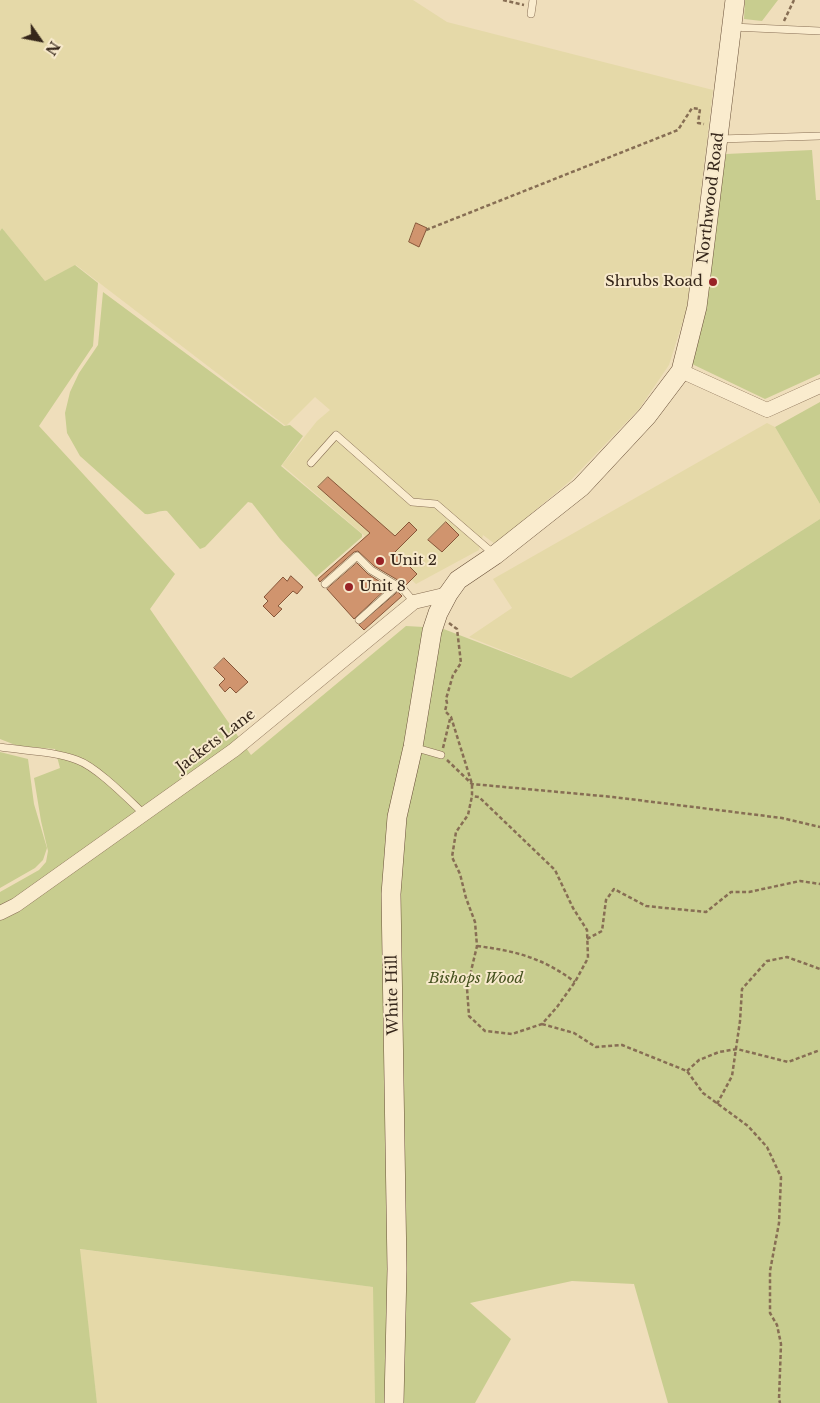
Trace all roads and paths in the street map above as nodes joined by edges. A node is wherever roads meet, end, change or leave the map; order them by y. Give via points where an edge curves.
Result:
1 (503, 0) edge
2 (735, 0) edge
3 (794, 0) edge
4 (532, 7) edge
5 (732, 27) junction
6 (781, 29) junction
7 (820, 31) edge
8 (719, 132) junction
9 (820, 136) edge
10 (426, 230) dead end
11 (681, 371) junction
12 (820, 386) edge
13 (311, 463) dead end
14 (495, 555) junction
15 (325, 584) dead end
16 (396, 586) junction
17 (448, 594) junction
18 (414, 602) junction
19 (436, 617) junction
20 (359, 620) dead end
21 (450, 717) junction
22 (0, 747) edge
23 (413, 747) junction
24 (441, 755) junction
25 (472, 784) junction
26 (472, 796) junction
27 (144, 814) junction
28 (820, 827) edge
29 (820, 884) edge
30 (0, 912) edge
31 (587, 939) junction
32 (477, 946) junction
33 (820, 969) edge
34 (575, 982) junction
35 (542, 1024) junction
36 (737, 1049) junction
37 (820, 1050) edge
38 (687, 1071) junction
39 (717, 1104) junction
40 (394, 1403) edge
41 (780, 1403) edge

1 - 4 path
2 - 5 street, Northwood Road
3 - 6 path
5 - 6 lane
5 - 8 street, Northwood Road
6 - 7 lane
8 - 9 lane
8 - 10 path via 698,123 700,109 692,108 678,130
8 - 11 street, Northwood Road via 697,308
11 - 12 street via 767,410
11 - 14 street, Northwood Road via 647,416 580,487
13 - 14 lane via 336,435 412,502 436,504
14 - 17 street, Northwood Road via 458,580
15 - 16 lane via 357,556 371,570
16 - 18 lane
16 - 20 lane
17 - 18 street, Jackets Lane
17 - 19 street, White Hill
18 - 27 street, Jackets Lane via 234,750
19 - 21 path via 457,629 461,657 446,699 445,711
19 - 23 street, White Hill
21 - 24 path
21 - 25 path
22 - 27 lane via 47,752 79,760
23 - 24 lane
23 - 40 street, White Hill via 397,817 391,894 397,1269
24 - 25 path
25 - 26 path
25 - 28 path via 632,799 782,818
26 - 31 path via 479,797 555,870 587,930
26 - 32 path via 468,815 456,832 452,856 475,922
27 - 30 street, Jackets Lane via 16,905
29 - 31 path via 800,881 748,892 731,892 706,912 646,906 614,889 606,900 602,932
31 - 34 path via 588,958
32 - 34 path via 526,955
32 - 35 path via 467,988 469,1016 485,1031 512,1034
33 - 36 path via 787,957 767,961 742,989
34 - 35 path
35 - 38 path via 574,1033 596,1047 622,1045
36 - 37 path via 788,1062
36 - 38 path via 699,1060
36 - 39 path via 732,1076
38 - 39 path via 703,1093
39 - 41 path via 748,1126 767,1147 781,1177 779,1223 770,1271 770,1313 777,1324 781,1344

